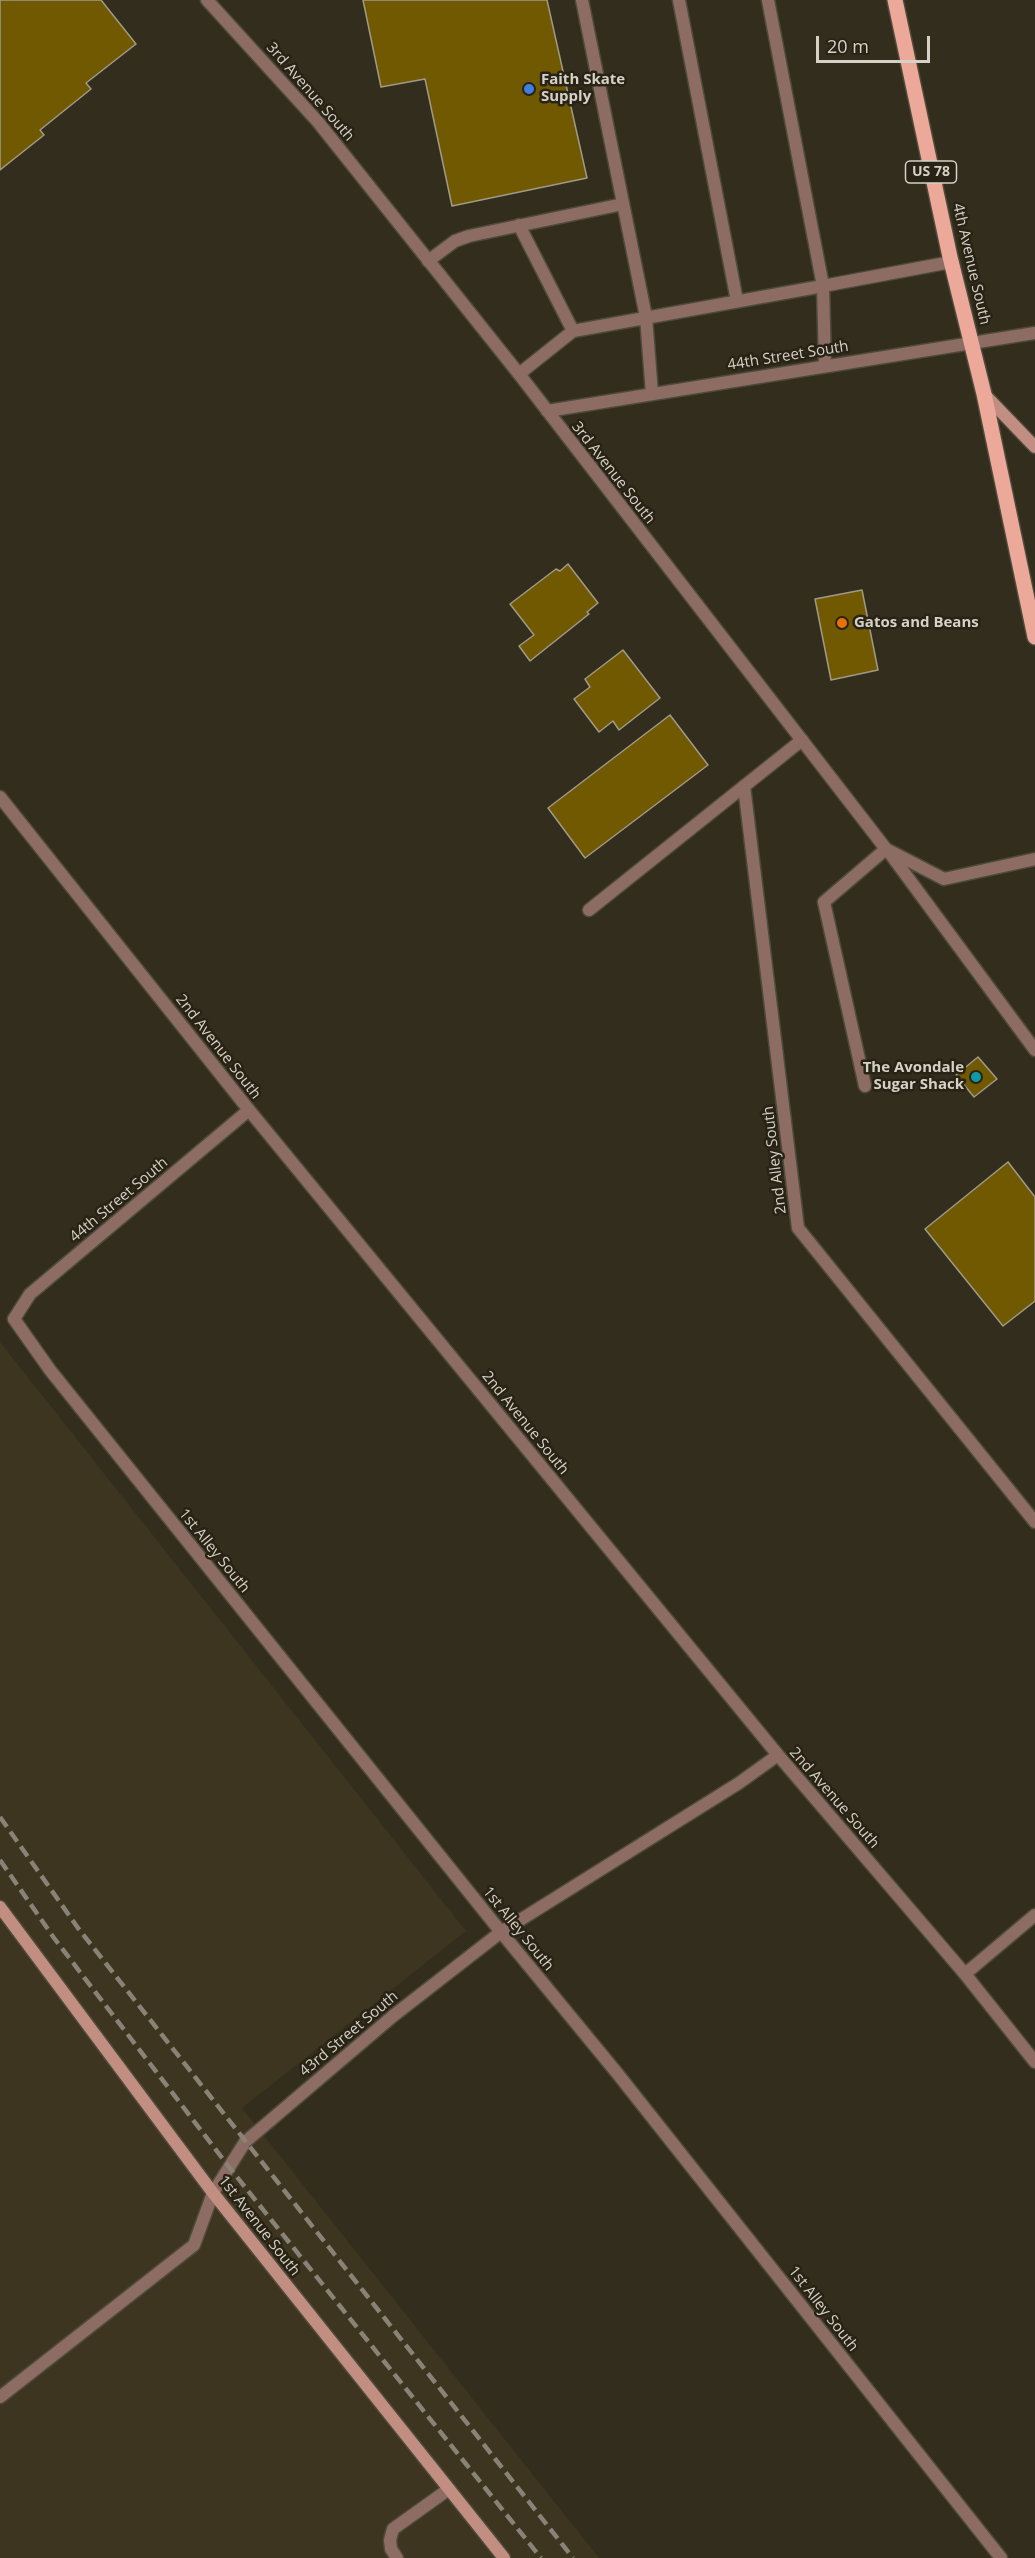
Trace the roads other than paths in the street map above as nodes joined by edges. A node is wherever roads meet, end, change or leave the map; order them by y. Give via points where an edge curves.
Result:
1 (207, 0) edge
2 (582, 0) edge
3 (679, 0) edge
4 (768, 0) edge
5 (895, 0) edge
6 (623, 204) junction
7 (519, 225) junction
8 (428, 261) junction
9 (951, 262) junction
10 (823, 285) junction
11 (737, 301) junction
12 (646, 317) junction
13 (573, 331) junction
14 (1035, 333) edge
15 (970, 343) junction
16 (825, 365) junction
17 (519, 374) junction
18 (652, 394) junction
19 (984, 394) junction
20 (547, 411) junction
21 (1035, 447) edge
22 (1035, 637) edge
23 (802, 740) junction
24 (744, 786) junction
25 (0, 797) edge
26 (886, 849) junction
27 (1035, 859) edge
28 (589, 910) dead end
29 (1035, 1050) edge
30 (865, 1086) dead end
31 (249, 1110) junction
32 (14, 1318) joint
33 (1035, 1522) edge
34 (778, 1755) junction
35 (0, 1907) edge
36 (1035, 1915) edge
37 (501, 1932) junction
38 (965, 1974) junction
39 (1035, 2062) edge
40 (213, 2193) junction
41 (0, 2397) edge
42 (449, 2488) junction
43 (499, 2556) edge
44 (397, 2558) edge
45 (1001, 2558) edge

1 - 8 street, 3rd Avenue South via 318,122
2 - 6 street
3 - 11 street
4 - 10 street
5 - 9 main road, 4th Avenue South / US 78
6 - 7 street
6 - 12 street
7 - 8 street via 455,241
7 - 13 street
8 - 17 street, 3rd Avenue South
9 - 10 street
9 - 15 main road, 4th Avenue South / US 78
10 - 11 street
10 - 16 street
11 - 12 street
12 - 13 street
12 - 18 street
13 - 17 street
14 - 15 street, 44th Street South
15 - 16 street, 44th Street South
15 - 19 main road, 4th Avenue South / US 78
16 - 18 street, 44th Street South
17 - 20 street, 3rd Avenue South
18 - 20 street, 44th Street South
19 - 21 street, 4th Avenue South
19 - 22 main road, US 78
20 - 23 street, 3rd Avenue South
23 - 24 street
23 - 26 street, 3rd Avenue South
24 - 28 street
24 - 33 street, 2nd Alley South via 798,1228
25 - 31 street, 2nd Avenue South
26 - 27 street, 3rd Avenue South via 944,879
26 - 29 street
26 - 30 street via 824,902
31 - 32 street, 44th Street South via 30,1294
31 - 34 street, 2nd Avenue South
32 - 37 street, 1st Alley South via 50,1370
34 - 37 street, 43rd Street South
34 - 38 street, 2nd Avenue South
35 - 40 street, 1st Avenue South
36 - 38 street
37 - 40 street, 43rd Street South via 393,2016 245,2142
37 - 45 street, 1st Alley South
38 - 39 street, 2nd Avenue South
40 - 41 street, 43rd Street South via 194,2245
40 - 42 street, 1st Avenue South
42 - 43 street, 1st Avenue South
42 - 44 street via 393,2529 391,2549

